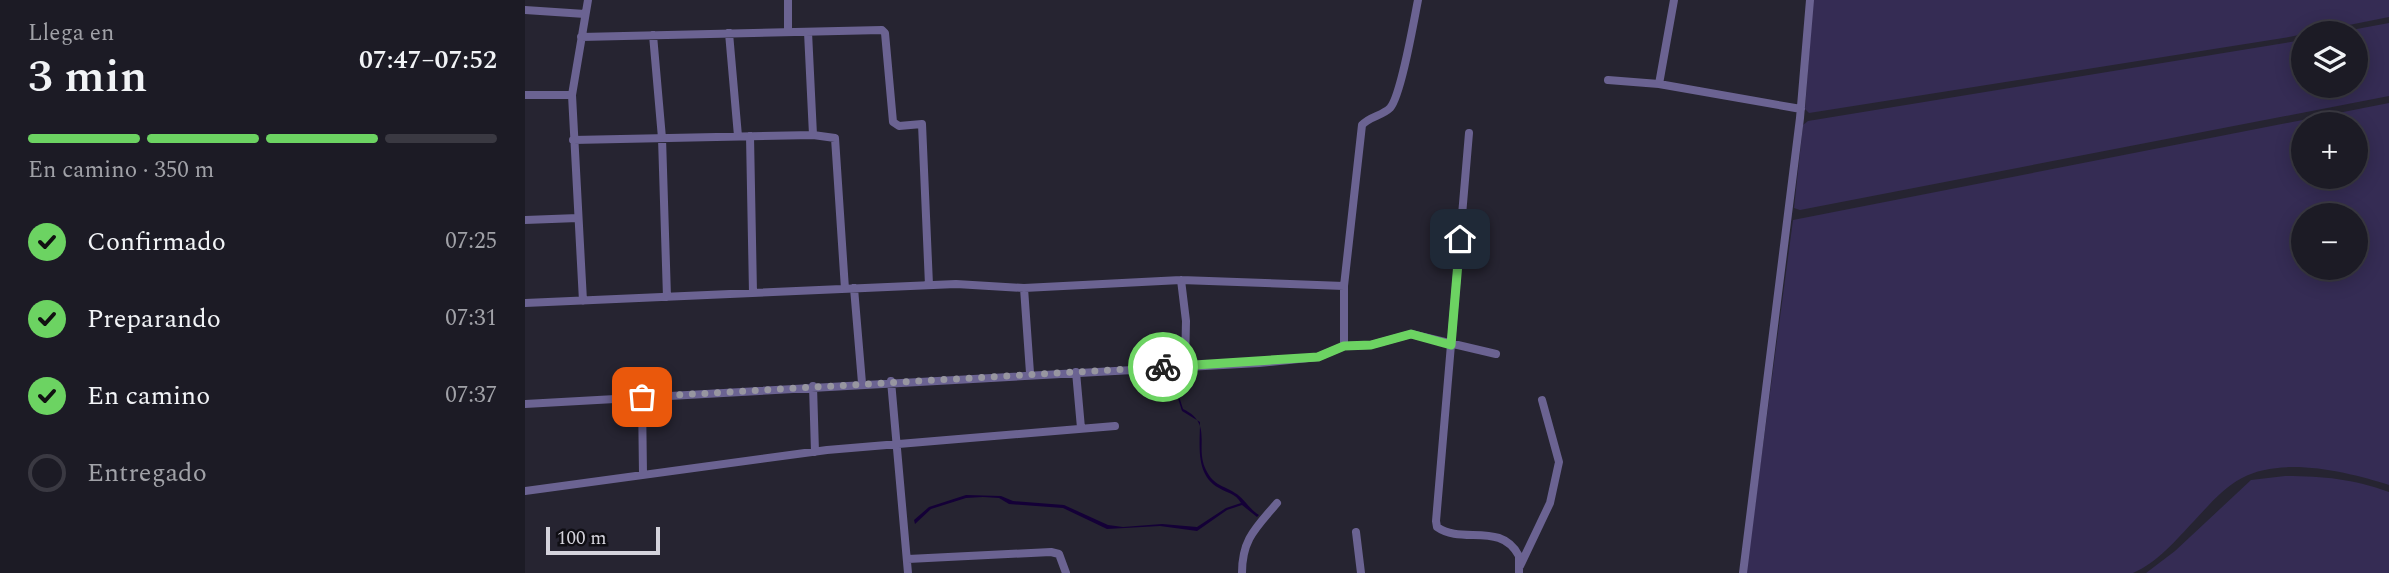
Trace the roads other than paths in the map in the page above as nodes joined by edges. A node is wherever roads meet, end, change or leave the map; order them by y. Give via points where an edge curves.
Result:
1 (588, 0) edge
2 (788, 0) edge
3 (1418, 0) edge
4 (1674, 0) edge
5 (1809, 0) edge
6 (525, 10) edge
7 (585, 14) junction
8 (787, 32) junction
9 (808, 32) junction
10 (729, 33) junction
11 (653, 35) junction
12 (581, 37) junction
13 (1608, 80) dead end
14 (1659, 84) junction
15 (525, 95) edge
16 (572, 95) junction
17 (1801, 110) junction
18 (1469, 133) dead end
19 (813, 135) junction
20 (738, 136) junction
21 (750, 136) junction
22 (662, 138) junction
23 (573, 140) junction
24 (578, 218) junction
25 (525, 220) edge
26 (1181, 280) junction
27 (929, 285) junction
28 (1343, 286) junction
29 (1024, 288) junction
30 (849, 289) junction
31 (753, 293) junction
32 (667, 297) junction
33 (583, 301) junction
34 (525, 303) edge
35 (1451, 345) junction
36 (1344, 346) junction
37 (1496, 354) dead end
38 (1185, 366) junction
39 (1076, 372) junction
40 (1030, 373) junction
41 (891, 381) junction
42 (862, 383) junction
43 (813, 386) junction
44 (642, 397) junction
45 (1542, 400) dead end
46 (525, 404) edge
47 (1115, 426) dead end
48 (1081, 428) junction
49 (899, 444) junction
50 (815, 452) junction
51 (643, 475) junction
52 (525, 491) edge
53 (1277, 503) dead end
54 (1356, 532) dead end
55 (908, 559) junction
56 (1519, 570) edge
57 (908, 573) edge
58 (1066, 573) edge
59 (1243, 573) edge
60 (1361, 573) edge
61 (1743, 573) edge

1 - 7 street
2 - 8 street
3 - 28 street via 1395,100 1362,125
4 - 14 street
5 - 17 street
6 - 7 street
7 - 12 street
8 - 9 street
8 - 10 street
9 - 19 street
9 - 27 street via 876,28 885,33 894,122 899,126 922,124
10 - 11 street
10 - 20 street
11 - 12 street
11 - 22 street
12 - 16 street
13 - 14 street
14 - 17 street
15 - 16 street
16 - 23 street
17 - 61 street
18 - 35 street
19 - 21 street
19 - 30 street via 838,141
20 - 21 street
20 - 22 street
21 - 31 street
22 - 23 street
22 - 32 street
23 - 24 street
24 - 25 street
24 - 33 street
26 - 28 street
26 - 29 street
26 - 38 street
27 - 29 street
27 - 30 street
28 - 36 street
29 - 40 street
30 - 31 street
30 - 42 street
31 - 32 street
32 - 33 street
33 - 34 street
35 - 36 street via 1411,334 1371,345
35 - 37 street
35 - 56 street via 1436,525 1446,531 1487,534 1508,542 1519,556
36 - 38 street via 1318,357
38 - 39 street
39 - 40 street
39 - 48 street
40 - 41 street
41 - 42 street
41 - 49 street
42 - 43 street
43 - 44 street
43 - 50 street
44 - 46 street
44 - 51 street
45 - 56 street via 1559,462 1550,503
47 - 48 street
48 - 49 street
49 - 50 street
49 - 55 street
50 - 51 street
51 - 52 street
53 - 59 street via 1250,534 1242,552
54 - 60 street
55 - 57 street
55 - 58 street via 1051,552 1059,554

